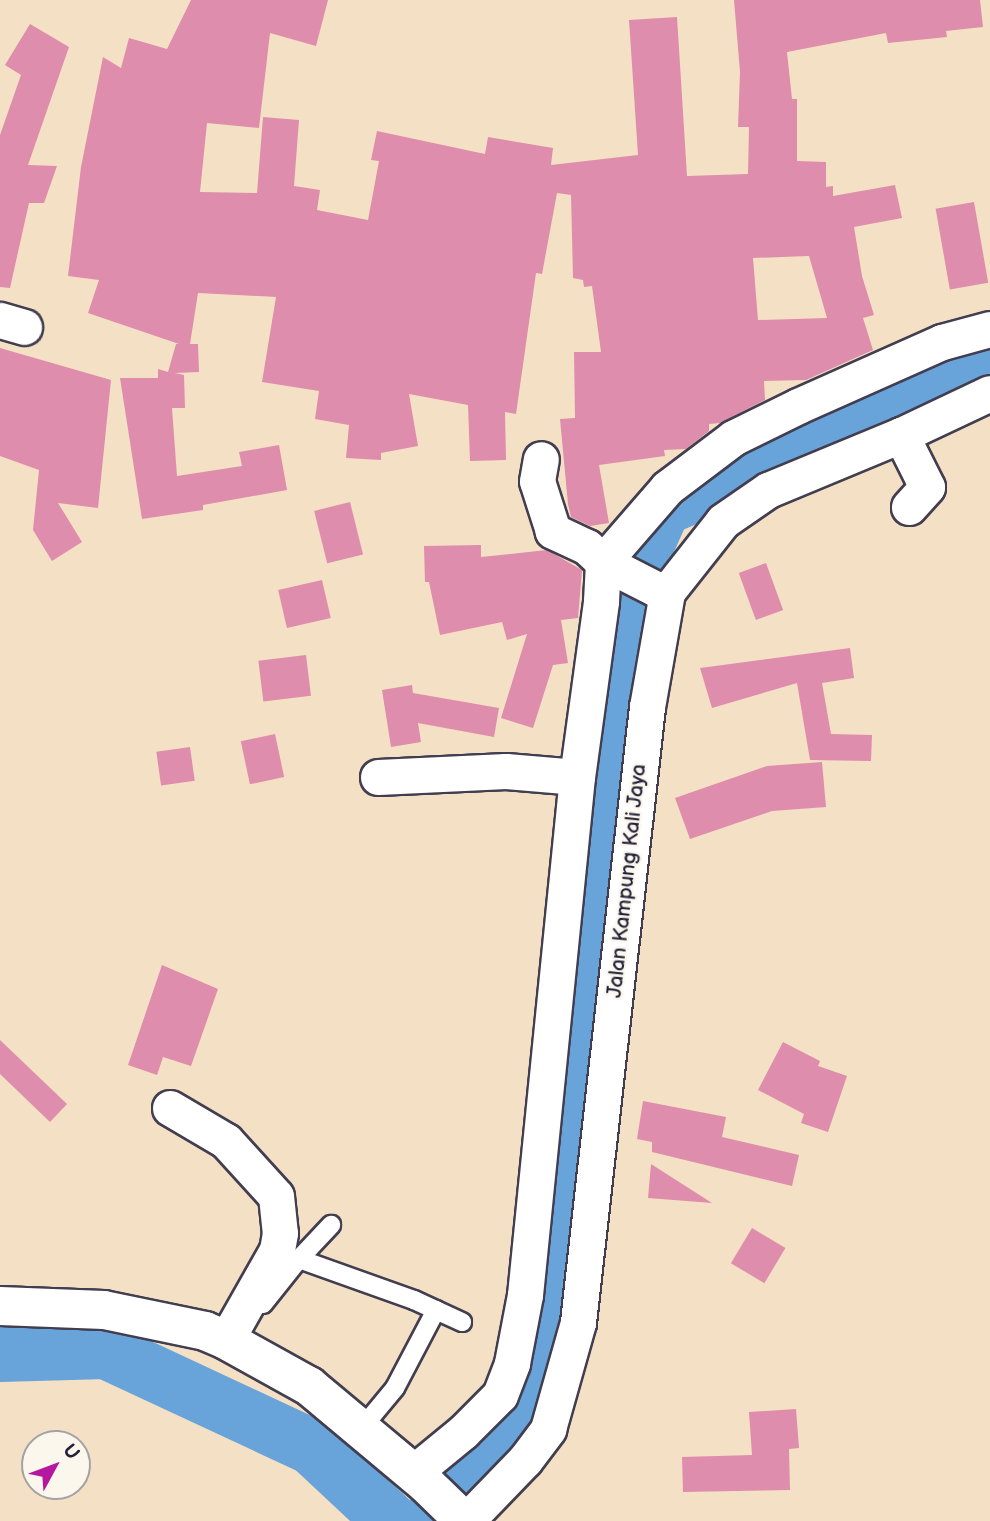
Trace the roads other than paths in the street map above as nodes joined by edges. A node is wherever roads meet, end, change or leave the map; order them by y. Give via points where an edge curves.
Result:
1 (990, 329) edge
2 (990, 393) edge
3 (901, 435) junction
4 (541, 459) dead end
5 (909, 507) dead end
6 (611, 567) junction
7 (662, 591) junction
8 (378, 776) dead end
9 (577, 777) junction
10 (170, 1108) dead end
11 (331, 1225) dead end
12 (299, 1259) junction
13 (3, 1299) edge
14 (436, 1310) junction
15 (461, 1322) dead end
16 (232, 1343) junction
17 (361, 1429) junction
18 (420, 1478) junction
19 (461, 1518) edge

1 - 6 street via 942,342 733,438 667,488
2 - 3 street, Jalan Kampung Kali Jaya
3 - 5 street via 927,487
3 - 7 street, Jalan Kampung Kali Jaya via 768,490 723,522
4 - 6 street via 537,481 553,531 587,547
6 - 7 street
6 - 9 street via 601,601
7 - 19 street, Jalan Kampung Kali Jaya via 578,1322 548,1429 525,1460
8 - 9 street via 506,771
9 - 18 street via 525,1294 512,1363 500,1395
10 - 16 street via 226,1141 276,1196 277,1251
11 - 12 lane
12 - 14 lane
12 - 16 lane
13 - 16 main road via 104,1310 205,1331
14 - 15 lane
14 - 17 lane via 396,1388
16 - 17 main road via 309,1386
17 - 18 main road
18 - 19 main road

